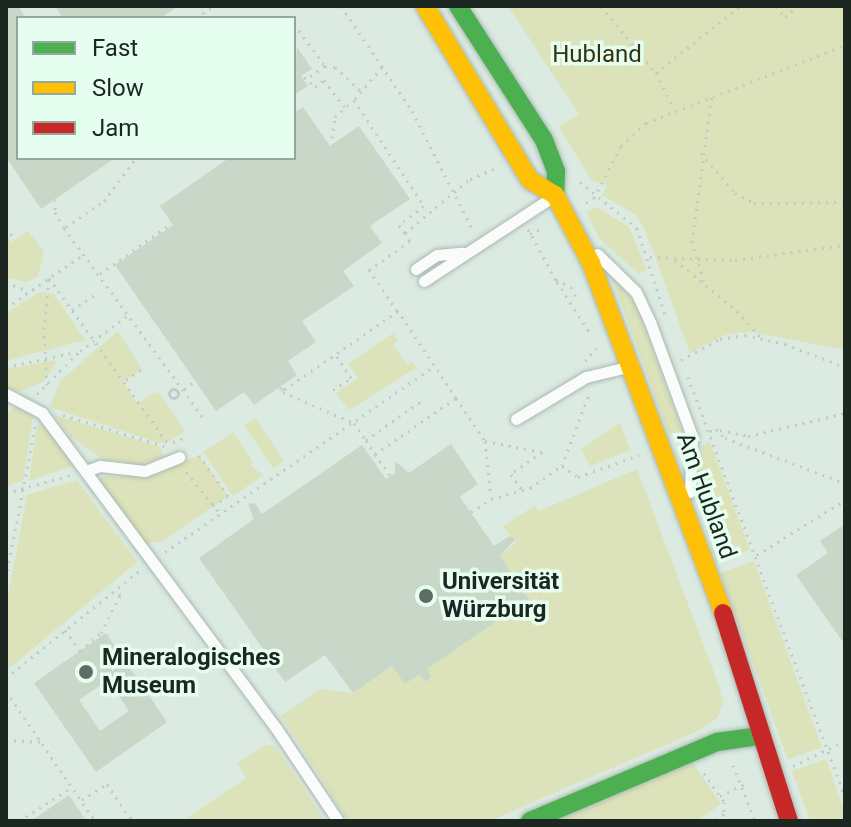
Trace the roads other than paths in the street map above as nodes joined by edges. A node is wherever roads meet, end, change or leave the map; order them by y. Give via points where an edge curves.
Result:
1 (425, 6) edge
2 (458, 6) edge
3 (555, 195) junction
4 (580, 241) junction
5 (462, 253) junction
6 (416, 269) dead end
7 (424, 281) dead end
8 (632, 366) junction
9 (6, 394) edge
10 (516, 419) dead end
11 (177, 459) road end
12 (86, 471) junction
13 (688, 512) junction
14 (759, 736) junction
15 (338, 821) edge
16 (530, 821) edge
17 (789, 821) edge

1 - 3 street, Am Hubland via 530,180
2 - 3 street, Am Hubland via 544,140 556,172
3 - 4 street, Am Hubland
3 - 5 lane
4 - 8 street, Am Hubland
4 - 13 lane via 636,292 692,436
5 - 6 lane via 437,255
5 - 7 lane
8 - 10 lane via 586,377
8 - 13 street, Am Hubland
9 - 12 lane via 33,407
11 - 12 lane via 145,471 100,466
12 - 15 lane
13 - 14 street, Am Hubland via 757,710
14 - 16 street via 729,738 691,752
14 - 17 street, Am Hubland

